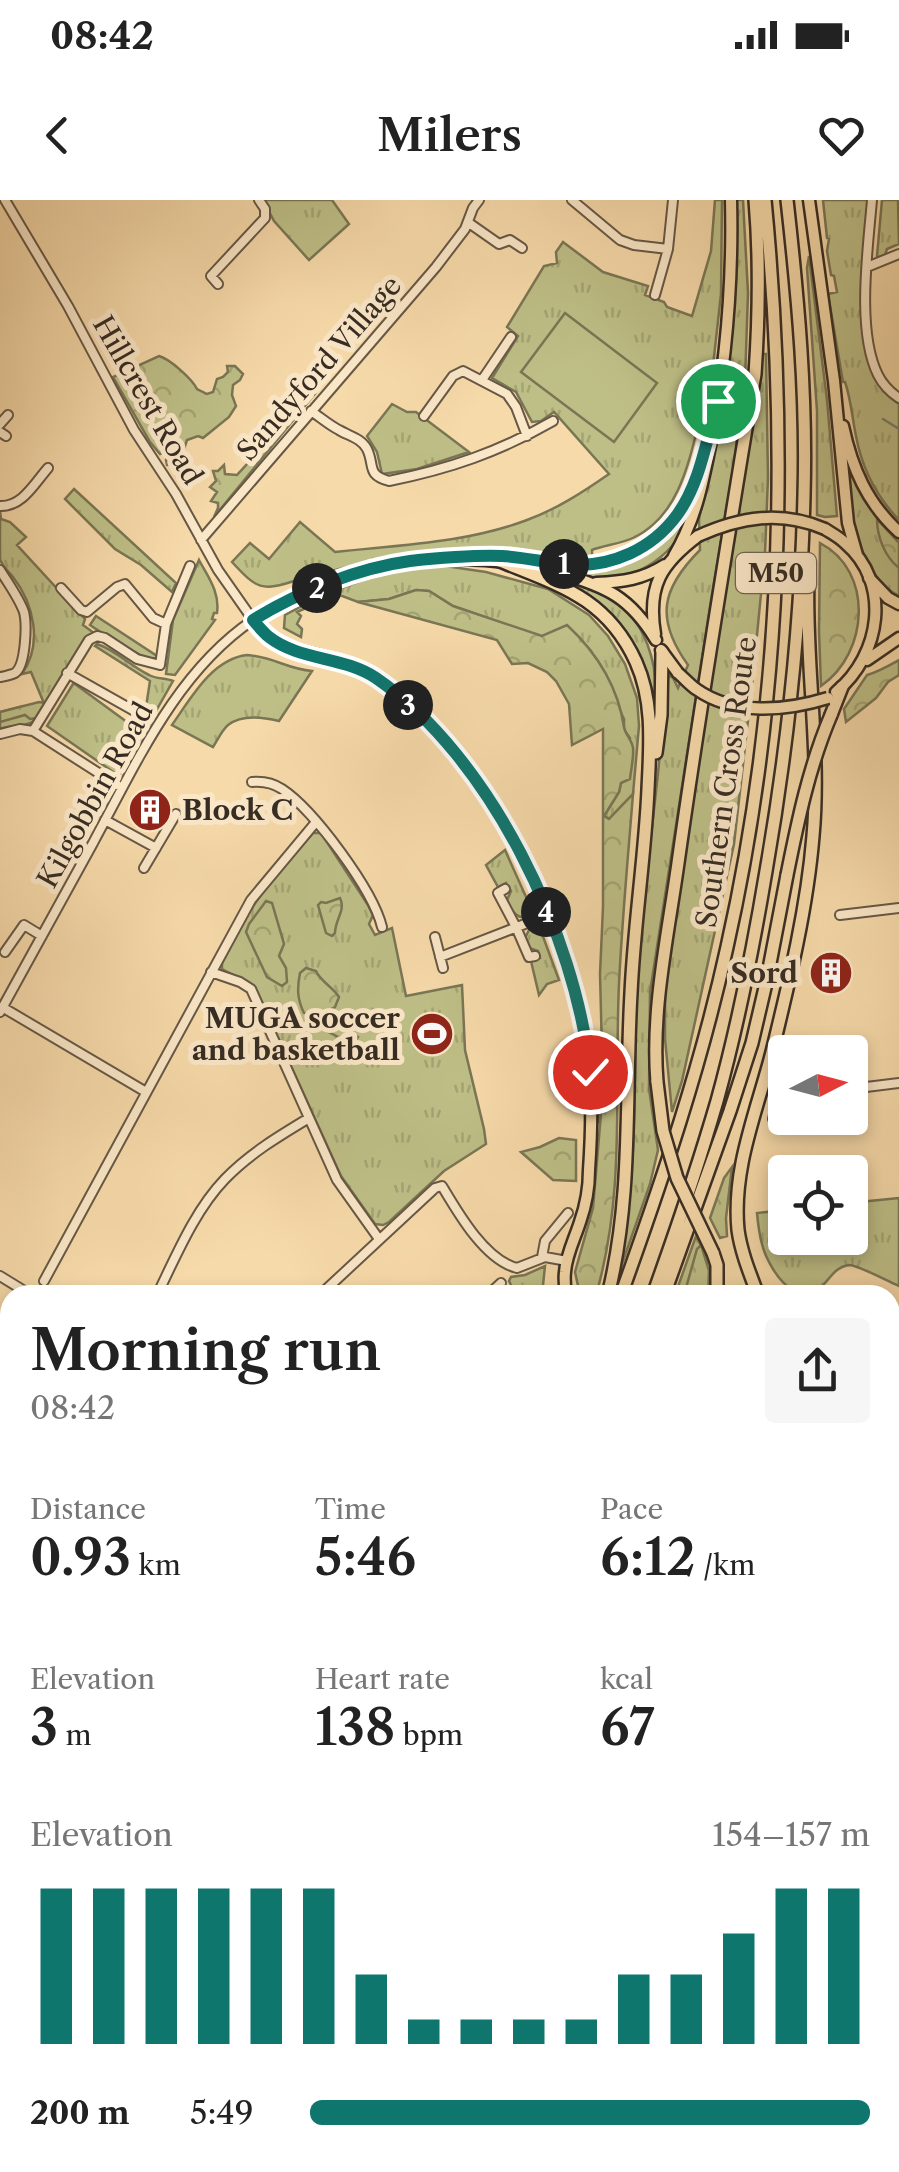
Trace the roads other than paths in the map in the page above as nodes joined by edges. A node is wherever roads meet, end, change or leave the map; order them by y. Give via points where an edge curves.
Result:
1 (5, 200) edge
2 (259, 200) edge
3 (479, 200) edge
4 (572, 200) edge
5 (673, 200) edge
6 (731, 200) edge
7 (755, 200) edge
8 (766, 200) edge
9 (790, 200) edge
10 (809, 200) edge
11 (872, 200) edge
12 (469, 223) junction
13 (522, 248) dead end
14 (668, 249) junction
15 (899, 254) edge
16 (868, 267) junction
17 (218, 284) dead end
18 (655, 295) dead end
19 (511, 337) dead end
20 (482, 380) junction
21 (834, 381) junction
22 (899, 398) edge
23 (718, 401) junction
24 (312, 411) junction
25 (8, 415) dead end
26 (424, 416) dead end
27 (553, 421) dead end
28 (2, 431) edge
29 (527, 436) junction
30 (48, 468) dead end
31 (4, 506) edge
32 (4, 517) dead end
33 (899, 532) edge
34 (201, 540) junction
35 (856, 555) junction
36 (478, 558) junction
37 (500, 560) junction
38 (670, 560) junction
39 (190, 566) dead end
40 (0, 570) edge
41 (869, 578) junction
42 (593, 583) junction
43 (61, 588) dead end
44 (899, 604) edge
45 (253, 620) junction
46 (166, 624) junction
47 (899, 638) edge
48 (659, 646) junction
49 (856, 672) junction
50 (67, 673) junction
51 (0, 678) edge
52 (842, 688) junction
53 (138, 713) dead end
54 (33, 731) junction
55 (0, 734) edge
56 (252, 782) dead end
57 (122, 788) junction
58 (176, 814) dead end
59 (105, 820) junction
60 (316, 822) junction
61 (646, 832) junction
62 (156, 848) junction
63 (144, 868) dead end
64 (505, 889) dead end
65 (899, 908) edge
66 (840, 915) dead end
67 (548, 916) junction
68 (382, 927) dead end
69 (516, 927) junction
70 (42, 936) junction
71 (434, 937) dead end
72 (5, 952) dead end
73 (535, 956) dead end
74 (440, 958) junction
75 (443, 968) dead end
76 (211, 972) junction
77 (1, 1009) edge
78 (899, 1084) edge
79 (868, 1087) edge
80 (146, 1092) junction
81 (309, 1118) junction
82 (568, 1213) dead end
83 (380, 1239) junction
84 (542, 1257) junction
85 (567, 1261) junction
86 (44, 1281) dead end
87 (162, 1285) edge
88 (331, 1285) edge
89 (565, 1285) edge
90 (611, 1285) edge
91 (625, 1285) edge
92 (656, 1285) edge
93 (668, 1285) edge
94 (718, 1285) edge
95 (754, 1285) edge

1 - 34 street, Hillcrest Road
2 - 17 street via 265,218 211,276
3 - 12 street, Sandyford Village
4 - 14 street via 620,240
5 - 14 street
6 - 23 main road via 730,293
7 - 94 highway, bridge via 755,374 657,1025 663,1131 713,1253
8 - 91 highway, Southern Cross Route / M50 via 779,462 763,731 709,1024
9 - 92 highway, M50 via 804,492 784,770 752,955 717,1101
9 - 95 highway via 804,297 810,417 814,834 787,986 740,1166 738,1233
10 - 21 main road
11 - 16 street
12 - 13 street via 499,244 510,240
12 - 24 street, Sandyford Village
14 - 18 street
15 - 16 street
16 - 22 street via 872,360
19 - 20 street
20 - 26 street via 458,372
20 - 29 street via 513,400
21 - 33 main road via 860,484
21 - 35 main road
23 - 36 main road via 690,493 648,543 587,565
23 - 38 main road via 696,512
24 - 29 street via 360,440 382,480 473,460
24 - 34 street, Sandyford Village
25 - 28 street
27 - 29 street
30 - 31 street via 18,502
31 - 32 street
34 - 45 street, Hillcrest Road
35 - 38 main road, bridge via 825,529 765,516 698,536
35 - 41 main road
36 - 37 main road
36 - 45 main road via 375,568
37 - 42 main road
37 - 61 highway via 562,585 593,606 634,658 650,722
38 - 42 main road via 632,580
38 - 48 main road via 655,588
39 - 46 street
40 - 51 street via 24,610 26,629 23,661
41 - 44 main road
41 - 49 main road via 875,628
42 - 48 main road via 636,610
43 - 46 street via 87,612 125,584
45 - 57 street, Kilgobbin Road via 186,684
45 - 67 main road via 293,650 373,676 438,733 495,808
46 - 50 street via 160,666 97,636
47 - 49 main road
48 - 52 main road, bridge via 697,690 741,706 803,706
48 - 61 highway via 661,715
49 - 52 main road
50 - 53 street
50 - 54 street
52 - 93 highway, bridge via 805,787 752,1043
54 - 55 street
54 - 57 street
56 - 60 street via 282,789
57 - 59 street, Kilgobbin Road
58 - 62 street
59 - 62 street
59 - 70 street, Kilgobbin Road
60 - 68 street via 364,887
60 - 76 street via 251,900
61 - 90 highway via 630,995 626,1177
62 - 63 street
64 - 69 street via 498,893
65 - 66 street
67 - 69 street
67 - 85 main road via 580,1009 591,1087 588,1186
69 - 73 street via 528,958
69 - 74 street
70 - 72 street via 24,926
70 - 77 street, Kilgobbin Road
71 - 74 street
74 - 75 street
76 - 80 street
76 - 81 street via 251,989
77 - 80 street
78 - 79 street
80 - 86 street
81 - 83 street via 337,1180
81 - 87 street via 223,1181
82 - 84 street
83 - 84 street via 442,1186 501,1262 522,1267
83 - 88 street
84 - 85 street
85 - 89 main road

